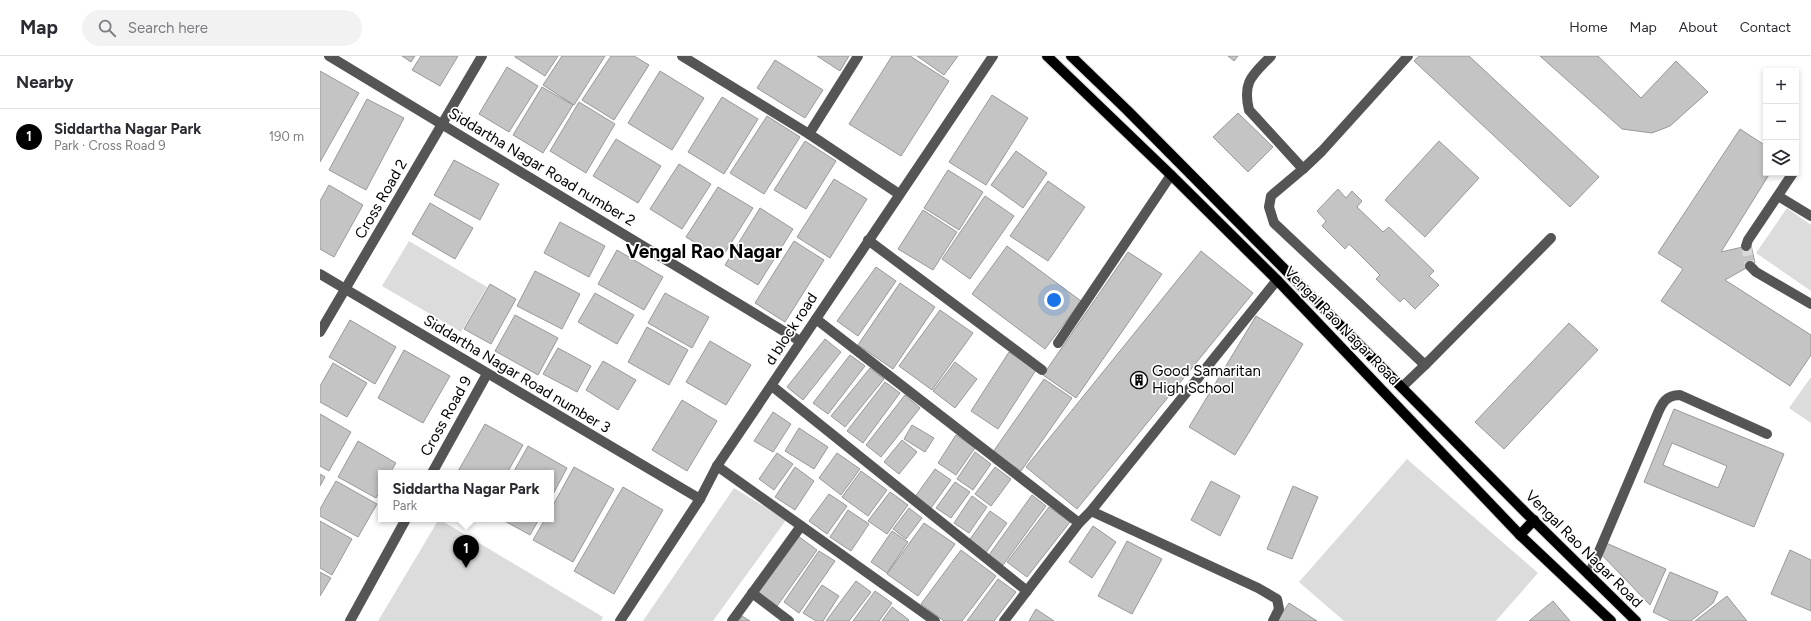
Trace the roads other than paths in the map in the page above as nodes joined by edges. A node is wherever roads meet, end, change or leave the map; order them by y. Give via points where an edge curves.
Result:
1 (329, 56) edge
2 (482, 56) edge
3 (682, 56) edge
4 (858, 56) edge
5 (993, 56) edge
6 (1047, 56) edge
7 (1072, 56) edge
8 (1271, 56) edge
9 (1402, 58) edge
10 (443, 124) junction
11 (809, 134) junction
12 (1304, 169) junction
13 (1171, 175) junction
14 (1791, 176) edge
15 (899, 194) junction
16 (1778, 196) junction
17 (1811, 216) edge
18 (1551, 238) dead end
19 (1256, 239) junction
20 (868, 240) junction
21 (1746, 246) tunnel mouth
22 (1246, 250) junction
23 (1750, 266) tunnel mouth
24 (320, 274) edge
25 (1277, 280) junction
26 (1303, 287) junction
27 (346, 289) junction
28 (1294, 298) junction
29 (1811, 304) edge
30 (816, 319) junction
31 (320, 332) edge
32 (800, 341) junction
33 (1058, 343) dead end
34 (1425, 365) junction
35 (1042, 370) dead end
36 (487, 374) junction
37 (772, 386) junction
38 (1402, 387) junction
39 (1767, 434) dead end
40 (716, 466) junction
41 (434, 470) edge
42 (700, 500) junction
43 (1091, 511) junction
44 (1534, 520) junction
45 (404, 522) edge
46 (1079, 523) junction
47 (801, 526) junction
48 (1520, 535) junction
49 (1589, 575) junction
50 (1026, 591) junction
51 (752, 593) junction
52 (623, 620) edge
53 (350, 621) edge
54 (732, 621) edge
55 (789, 621) edge
56 (935, 621) edge
57 (1004, 621) edge
58 (1273, 621) edge
59 (1611, 621) edge
60 (1636, 621) edge

1 - 10 street, Siddartha Nagar Road number 2
2 - 10 street, Cross Road 2
3 - 11 street
4 - 11 street
5 - 15 street, d block road
6 - 13 main road, Vengal Rao Nagar Road
7 - 19 main road, Vengal Rao Nagar Road
8 - 12 street via 1253,75 1246,87 1249,110
9 - 12 street
10 - 27 street, Cross Road 2
10 - 32 street, Siddartha Nagar Road number 2
11 - 15 street
12 - 34 street via 1271,196 1269,207 1274,223
13 - 22 main road, Vengal Rao Nagar Road
13 - 33 street
14 - 16 street
15 - 20 street, d block road
16 - 17 street
16 - 21 street
18 - 34 street
19 - 22 main road
19 - 26 main road, Vengal Rao Nagar Road
20 - 30 street, d block road
20 - 35 street
22 - 25 main road, Vengal Rao Nagar Road
23 - 29 street
24 - 27 street, Siddartha Nagar Road number 3
25 - 28 main road, Vengal Rao Nagar Road
25 - 43 street
26 - 28 main road
26 - 38 main road, Vengal Rao Nagar Road
27 - 31 street, Cross Road 2
27 - 36 street, Siddartha Nagar Road number 3
28 - 48 main road, Vengal Rao Nagar Road
30 - 32 street, d block road
30 - 46 street
32 - 37 street, d block road
34 - 38 street
36 - 41 street, Cross Road 9
36 - 42 street, Siddartha Nagar Road number 3
37 - 40 street, d block road
37 - 50 street
38 - 44 main road, Vengal Rao Nagar Road
39 - 49 street via 1680,395 1667,398 1657,414
40 - 42 street, d block road
40 - 47 street
42 - 52 street, d block road
43 - 46 street
43 - 58 street via 1258,588 1276,599 1279,609
44 - 48 main road
44 - 49 main road, Vengal Rao Nagar Road
45 - 53 street
46 - 50 street
47 - 51 street
47 - 56 street
48 - 59 main road, Vengal Rao Nagar Road
49 - 60 main road, Vengal Rao Nagar Road
50 - 57 street
51 - 54 street
51 - 55 street

